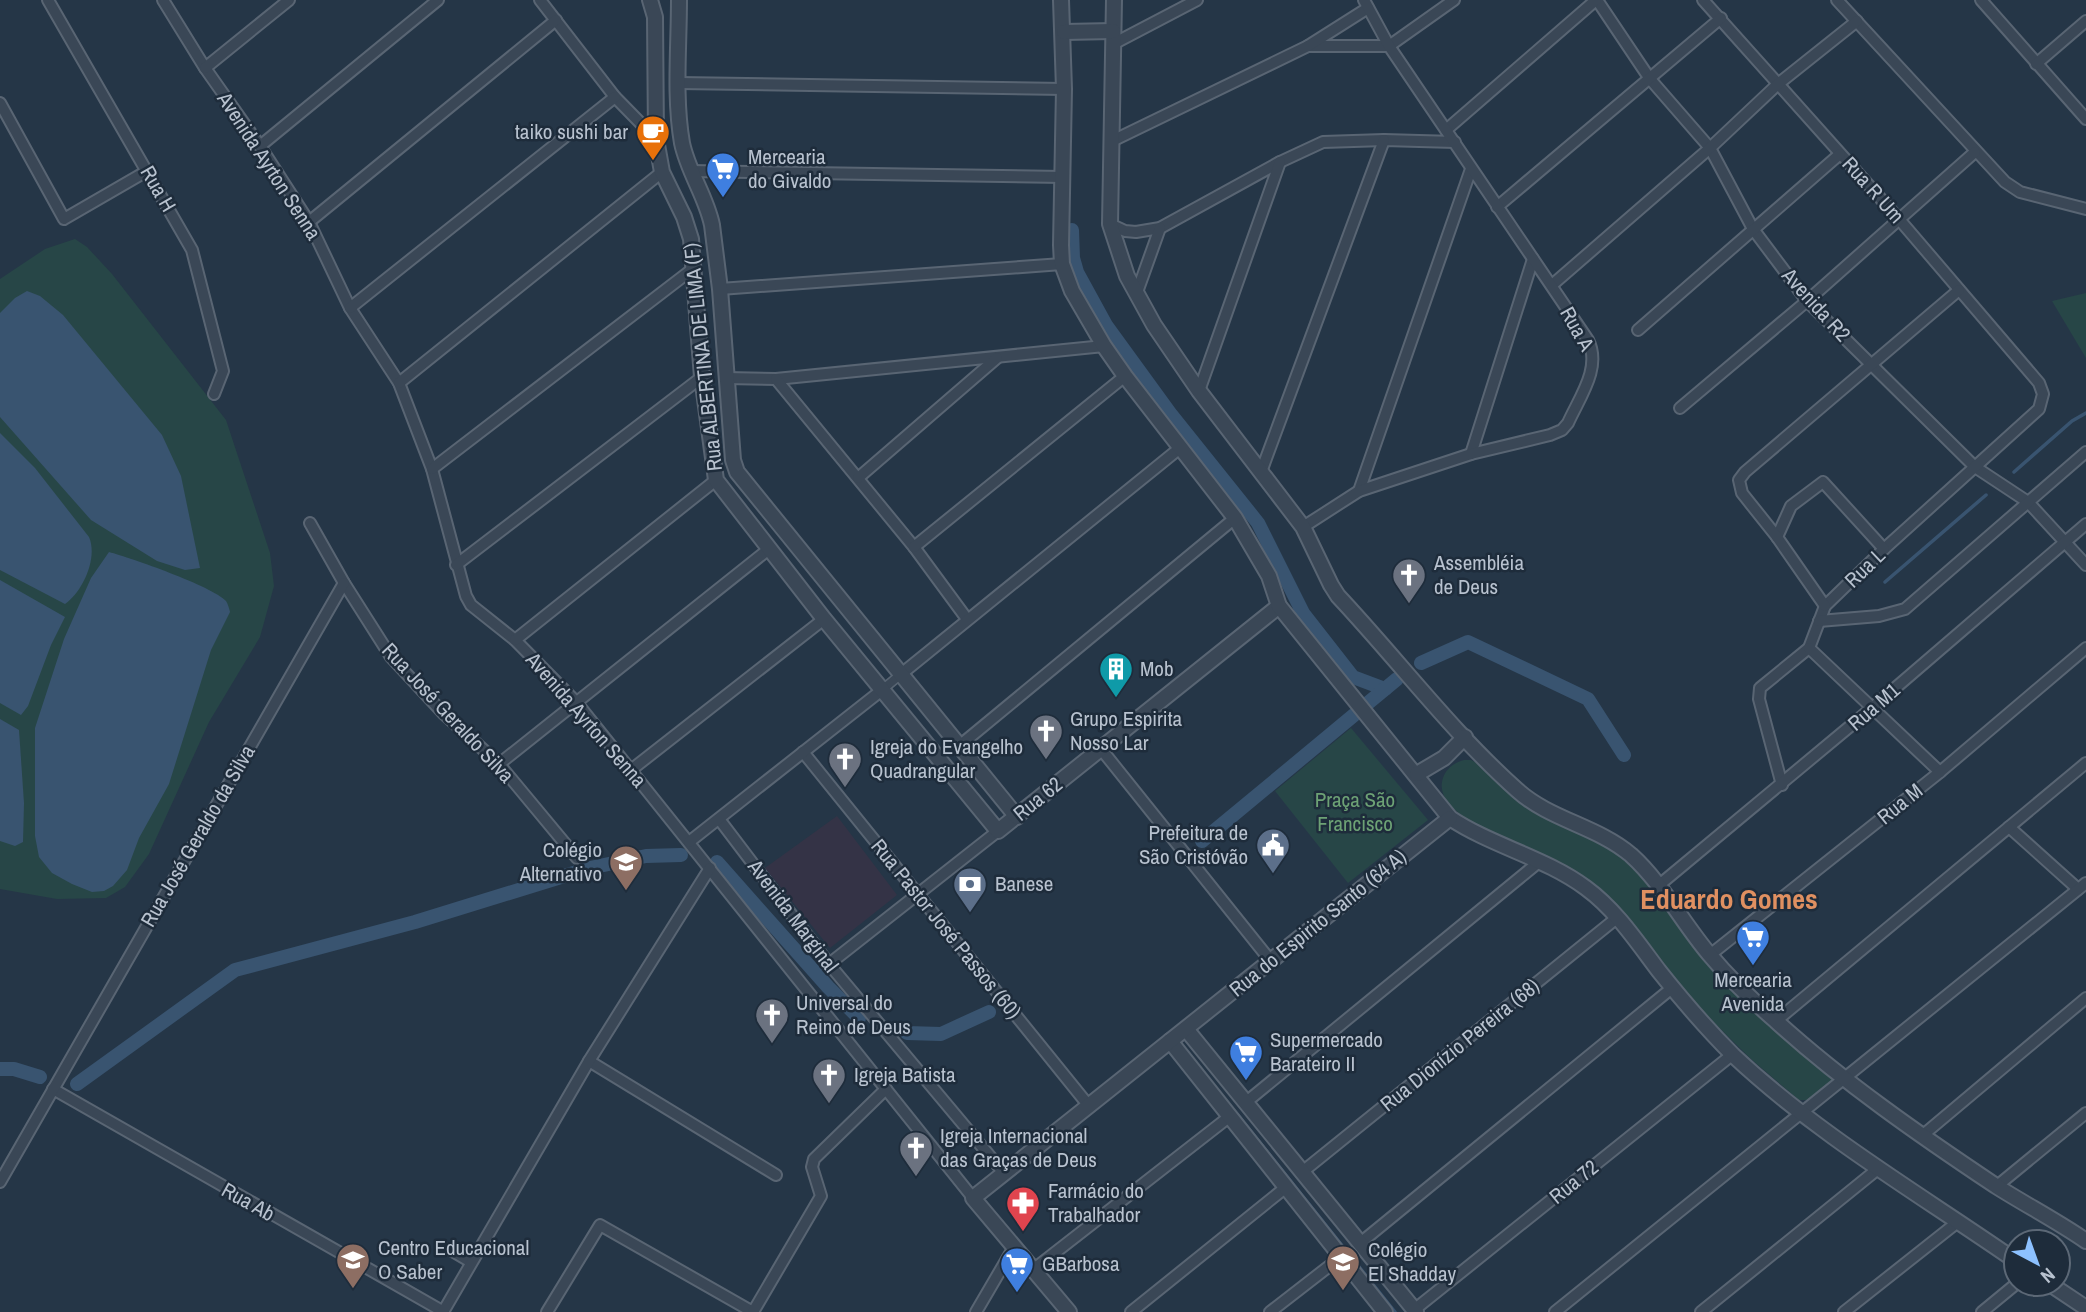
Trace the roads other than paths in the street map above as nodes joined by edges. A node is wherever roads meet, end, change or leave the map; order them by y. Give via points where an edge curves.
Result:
1 (48, 0) edge
2 (163, 0) edge
3 (289, 0) edge
4 (438, 0) edge
5 (540, 0) edge
6 (650, 0) edge
7 (679, 0) edge
8 (1061, 0) edge
9 (1114, 0) edge
10 (1197, 0) edge
11 (1454, 0) edge
12 (1597, 0) edge
13 (1703, 0) edge
14 (1837, 0) edge
15 (1981, 0) edge
16 (1366, 4) edge
17 (1721, 18) junction
18 (556, 20) junction
19 (1857, 21) junction
20 (2086, 21) edge
21 (1068, 33) junction
22 (1113, 38) junction
23 (1308, 46) junction
24 (1389, 46) junction
25 (2035, 64) junction
26 (205, 68) junction
27 (1650, 79) junction
28 (679, 83) junction
29 (1778, 84) junction
30 (1064, 89) junction
31 (615, 97) junction
32 (0, 103) edge
33 (2086, 119) edge
34 (1446, 130) junction
35 (656, 139) junction
36 (1384, 140) junction
37 (1110, 142) junction
38 (1455, 142) junction
39 (260, 146) junction
40 (1710, 148) junction
41 (1975, 152) junction
42 (1840, 154) junction
43 (1280, 162) junction
44 (1471, 169) junction
45 (147, 171) junction
46 (690, 171) junction
47 (662, 172) junction
48 (1063, 177) junction
49 (1497, 207) junction
50 (2086, 209) edge
51 (1898, 218) junction
52 (309, 222) junction
53 (1110, 224) junction
54 (1160, 228) junction
55 (1753, 229) junction
56 (1532, 258) junction
57 (1062, 264) junction
58 (694, 268) junction
59 (1552, 285) junction
60 (720, 289) junction
61 (1959, 290) junction
62 (1136, 295) junction
63 (1807, 301) junction
64 (350, 308) junction
65 (1638, 330) dead end
66 (1104, 346) junction
67 (997, 358) junction
68 (1870, 364) junction
69 (1125, 376) junction
70 (702, 377) junction
71 (726, 379) junction
72 (776, 379) junction
73 (399, 383) junction
74 (2039, 383) joint
75 (1199, 391) junction
76 (214, 394) dead end
77 (1681, 408) dead end
78 (1180, 448) junction
79 (2086, 452) edge
80 (1471, 454) junction
81 (1975, 467) junction
82 (432, 469) junction
83 (1261, 472) junction
84 (858, 478) junction
85 (716, 481) junction
86 (1359, 491) junction
87 (2028, 502) junction
88 (1235, 518) junction
89 (310, 523) dead end
90 (2086, 524) edge
91 (1303, 527) junction
92 (1777, 537) junction
93 (2066, 541) junction
94 (914, 548) junction
95 (769, 549) junction
96 (1884, 549) junction
97 (456, 565) junction
98 (2086, 565) edge
99 (344, 583) junction
100 (1279, 606) junction
101 (1825, 606) junction
102 (824, 619) junction
103 (967, 619) junction
104 (1819, 621) junction
105 (515, 640) junction
106 (1809, 648) junction
107 (2086, 648) edge
108 (900, 675) junction
109 (883, 690) junction
110 (577, 703) junction
111 (1872, 708) junction
112 (1465, 737) junction
113 (958, 747) junction
114 (1101, 750) junction
115 (803, 752) junction
116 (2086, 763) edge
117 (499, 764) junction
118 (631, 770) junction
119 (1940, 772) junction
120 (1416, 774) junction
121 (1782, 785) junction
122 (1017, 817) junction
123 (1450, 818) junction
124 (719, 820) junction
125 (2009, 827) junction
126 (998, 831) junction
127 (689, 842) junction
128 (577, 858) dead end
129 (1539, 862) junction
130 (710, 868) junction
131 (1658, 886) junction
132 (2082, 886) edge
133 (919, 894) junction
134 (1618, 917) junction
135 (1710, 955) junction
136 (1270, 960) junction
137 (829, 964) junction
138 (1672, 988) junction
139 (2086, 998) edge
140 (1776, 1021) junction
141 (1186, 1029) junction
142 (1170, 1041) junction
143 (1733, 1054) junction
144 (589, 1062) junction
145 (1845, 1077) junction
146 (53, 1089) junction
147 (886, 1089) junction
148 (1245, 1103) junction
149 (1089, 1106) junction
150 (1802, 1113) junction
151 (2086, 1113) edge
152 (1229, 1118) junction
153 (1923, 1135) junction
154 (1878, 1168) junction
155 (1004, 1173) junction
156 (1301, 1173) junction
157 (776, 1175) dead end
158 (0, 1182) edge
159 (1997, 1186) junction
160 (1285, 1188) junction
161 (973, 1198) junction
162 (1959, 1221) junction
163 (2084, 1237) edge
164 (1359, 1244) junction
165 (1014, 1247) junction
166 (449, 1249) dead end
167 (2002, 1251) edge
168 (1341, 1257) junction
169 (471, 1262) junction
170 (1034, 1269) junction
171 (1385, 1276) junction
172 (1368, 1290) junction
173 (2002, 1296) edge
174 (2071, 1298) edge
175 (2086, 1308) edge
176 (1415, 1311) edge
177 (444, 1312) edge
178 (547, 1312) edge
179 (753, 1312) edge
180 (975, 1312) edge
181 (1069, 1312) edge
182 (1131, 1312) edge
183 (1270, 1312) edge
184 (1385, 1312) edge
185 (1555, 1312) edge
186 (1701, 1312) edge
187 (1844, 1312) edge
188 (1982, 1312) edge

1 - 45 street, Rua H
2 - 26 street, Avenida Ayrton Senna
3 - 26 street
4 - 39 street
5 - 18 street
6 - 35 street, Rua ALBERTINA DE LIMA (F) via 655,17
7 - 28 street
8 - 21 street
9 - 22 street
10 - 22 street
11 - 24 street
12 - 27 street, Avenida R2
12 - 34 street
13 - 17 street, Rua R Um
14 - 19 street
15 - 25 street
16 - 23 street
16 - 24 street, Rua A
17 - 27 street
17 - 29 street, Rua R Um
18 - 31 street
18 - 52 street
19 - 29 street
19 - 41 street
20 - 25 street
21 - 22 street
21 - 30 street
22 - 37 street
23 - 24 street
23 - 37 street
24 - 34 street, Rua A
25 - 33 street
26 - 39 street, Avenida Ayrton Senna
27 - 40 street, Avenida R2
27 - 49 street
28 - 30 street
28 - 46 street via 681,133
29 - 40 street
29 - 42 street, Rua R Um
30 - 48 street
31 - 35 street
31 - 64 street
32 - 45 street via 64,219
34 - 38 street, Rua A
35 - 47 street, Rua ALBERTINA DE LIMA (F)
36 - 38 street
36 - 43 street via 1323,142
36 - 83 street
37 - 53 street
38 - 44 street, Rua A
39 - 52 street, Avenida Ayrton Senna
40 - 55 street, Avenida R2
40 - 59 street
41 - 50 street via 2020,192
41 - 51 street
42 - 51 street, Rua R Um
42 - 55 street
43 - 54 street
43 - 75 street
44 - 49 street, Rua A
44 - 86 street
45 - 76 street, Rua H via 194,255 223,371
46 - 48 street
46 - 60 street via 710,215
47 - 58 street, Rua ALBERTINA DE LIMA (F) via 688,229
47 - 73 street
48 - 57 street
49 - 56 street, Rua A
51 - 61 street, Rua R Um
51 - 63 street
52 - 64 street, Avenida Ayrton Senna
53 - 54 street via 1136,232
53 - 62 street
54 - 62 street
55 - 63 street, Avenida R2
55 - 65 street
56 - 59 street, Rua A
56 - 80 street
57 - 60 street
57 - 66 street
58 - 70 street, Rua ALBERTINA DE LIMA (F)
58 - 82 street
59 - 80 street, Rua A via 1594,352 1591,373 1562,430
60 - 71 street
61 - 68 street
61 - 74 street, Rua R Um
62 - 75 street
63 - 68 street, Avenida R2
63 - 77 street
64 - 73 street, Avenida Ayrton Senna
66 - 67 street
66 - 69 street
67 - 72 street
67 - 84 street
68 - 81 street, Avenida R2
68 - 92 street via 1739,480 1742,494
69 - 78 street
69 - 94 street
70 - 85 street, Rua ALBERTINA DE LIMA (F)
70 - 97 street
71 - 72 street
71 - 108 street via 737,472
72 - 84 street
73 - 82 street, Avenida Ayrton Senna
74 - 81 street, Rua L via 2043,394 2039,409
75 - 83 street
78 - 88 street
78 - 103 street
79 - 87 street
80 - 86 street, Rua A
81 - 87 street, Avenida R2
81 - 96 street, Rua L
82 - 97 street, Avenida Ayrton Senna
83 - 91 street
84 - 94 street
85 - 95 street, Rua ALBERTINA DE LIMA (F)
85 - 105 street
86 - 91 street, Rua A
87 - 93 street, Avenida R2
87 - 104 street via 1905,609
88 - 100 street via 1269,576
88 - 113 street
89 - 99 street, Rua José Geraldo Silva
90 - 93 street, Rua M1
91 - 112 street via 1338,596
92 - 96 street via 1791,506 1824,482
92 - 101 street
93 - 98 street, Avenida R2
93 - 111 street, Rua M1
94 - 103 street
95 - 102 street, Rua ALBERTINA DE LIMA (F)
95 - 110 street
96 - 101 street, Rua L
97 - 105 street, Avenida Ayrton Senna via 471,605
99 - 117 street, Rua José Geraldo Silva via 391,657
99 - 146 street, Rua José Geraldo da Silva
100 - 114 street, Rua 62
100 - 120 street
101 - 104 street, Rua L
102 - 109 street, Rua ALBERTINA DE LIMA (F)
102 - 118 street
103 - 108 street
104 - 106 street, Rua L
105 - 110 street, Avenida Ayrton Senna
106 - 111 street
106 - 121 street via 1760,688
107 - 119 street, Rua M
108 - 109 street
108 - 113 street
109 - 115 street
109 - 126 street, Rua ALBERTINA DE LIMA (F)
110 - 117 street
110 - 118 street, Avenida Ayrton Senna
111 - 119 street
111 - 121 street, Rua M1
112 - 120 street via 1444,758
112 - 131 street via 1535,806 1622,848
113 - 122 street
114 - 122 street, Rua 62
114 - 136 street
115 - 124 street
115 - 133 street, Rua Pastor José Passos (60)
116 - 125 street
117 - 128 street, Rua José Geraldo Silva
118 - 127 street, Avenida Ayrton Senna
119 - 135 street, Rua M
120 - 123 street
121 - 131 street, Rua M1
122 - 126 street, Rua 62
123 - 129 street
123 - 136 street, Rua do Espirito Santo (64 A)
124 - 127 street
124 - 137 street, Avenida Marginal
125 - 132 street
125 - 140 street
126 - 133 street, Rua 62
127 - 130 street, Avenida Ayrton Senna
129 - 134 street via 1586,887
129 - 148 street
130 - 144 street
130 - 147 street, Avenida Ayrton Senna
131 - 135 street
132 - 145 street
133 - 137 street, Rua 62
133 - 149 street, Rua Pastor José Passos (60)
134 - 138 street
134 - 156 street, Rua Dionízio Pereira (68)
135 - 140 street
136 - 141 street, Rua do Espirito Santo (64 A)
137 - 155 street, Avenida Marginal
138 - 143 street
138 - 164 street
139 - 153 street
140 - 145 street
141 - 142 street, Rua do Espirito Santo (64 A)
141 - 148 street
142 - 149 street, Rua do Espirito Santo (64 A)
142 - 152 street
143 - 150 street
143 - 176 street, Rua 72
144 - 157 street
144 - 169 street
145 - 150 street
145 - 153 street
146 - 158 street, Rua José Geraldo da Silva
146 - 177 street, Rua Ab
147 - 161 street, Avenida Ayrton Senna
147 - 179 street via 814,1159 821,1196
148 - 156 street
149 - 155 street, Rua do Espirito Santo (64 A)
150 - 154 street
150 - 185 street
151 - 159 street
152 - 160 street
152 - 170 street
153 - 159 street
154 - 162 street
154 - 186 street
155 - 161 street, Rua do Espirito Santo (64 A)
156 - 164 street
159 - 163 street
160 - 168 street
160 - 182 street
161 - 165 street, Avenida Ayrton Senna
162 - 167 street
162 - 187 street
164 - 171 street
165 - 170 street, Avenida Ayrton Senna
165 - 180 street
166 - 169 street
168 - 172 street
168 - 183 street
169 - 177 street
170 - 181 street, Avenida Ayrton Senna
171 - 172 street
171 - 176 street
172 - 184 street
173 - 188 street
174 - 175 street
178 - 179 street via 600,1225

